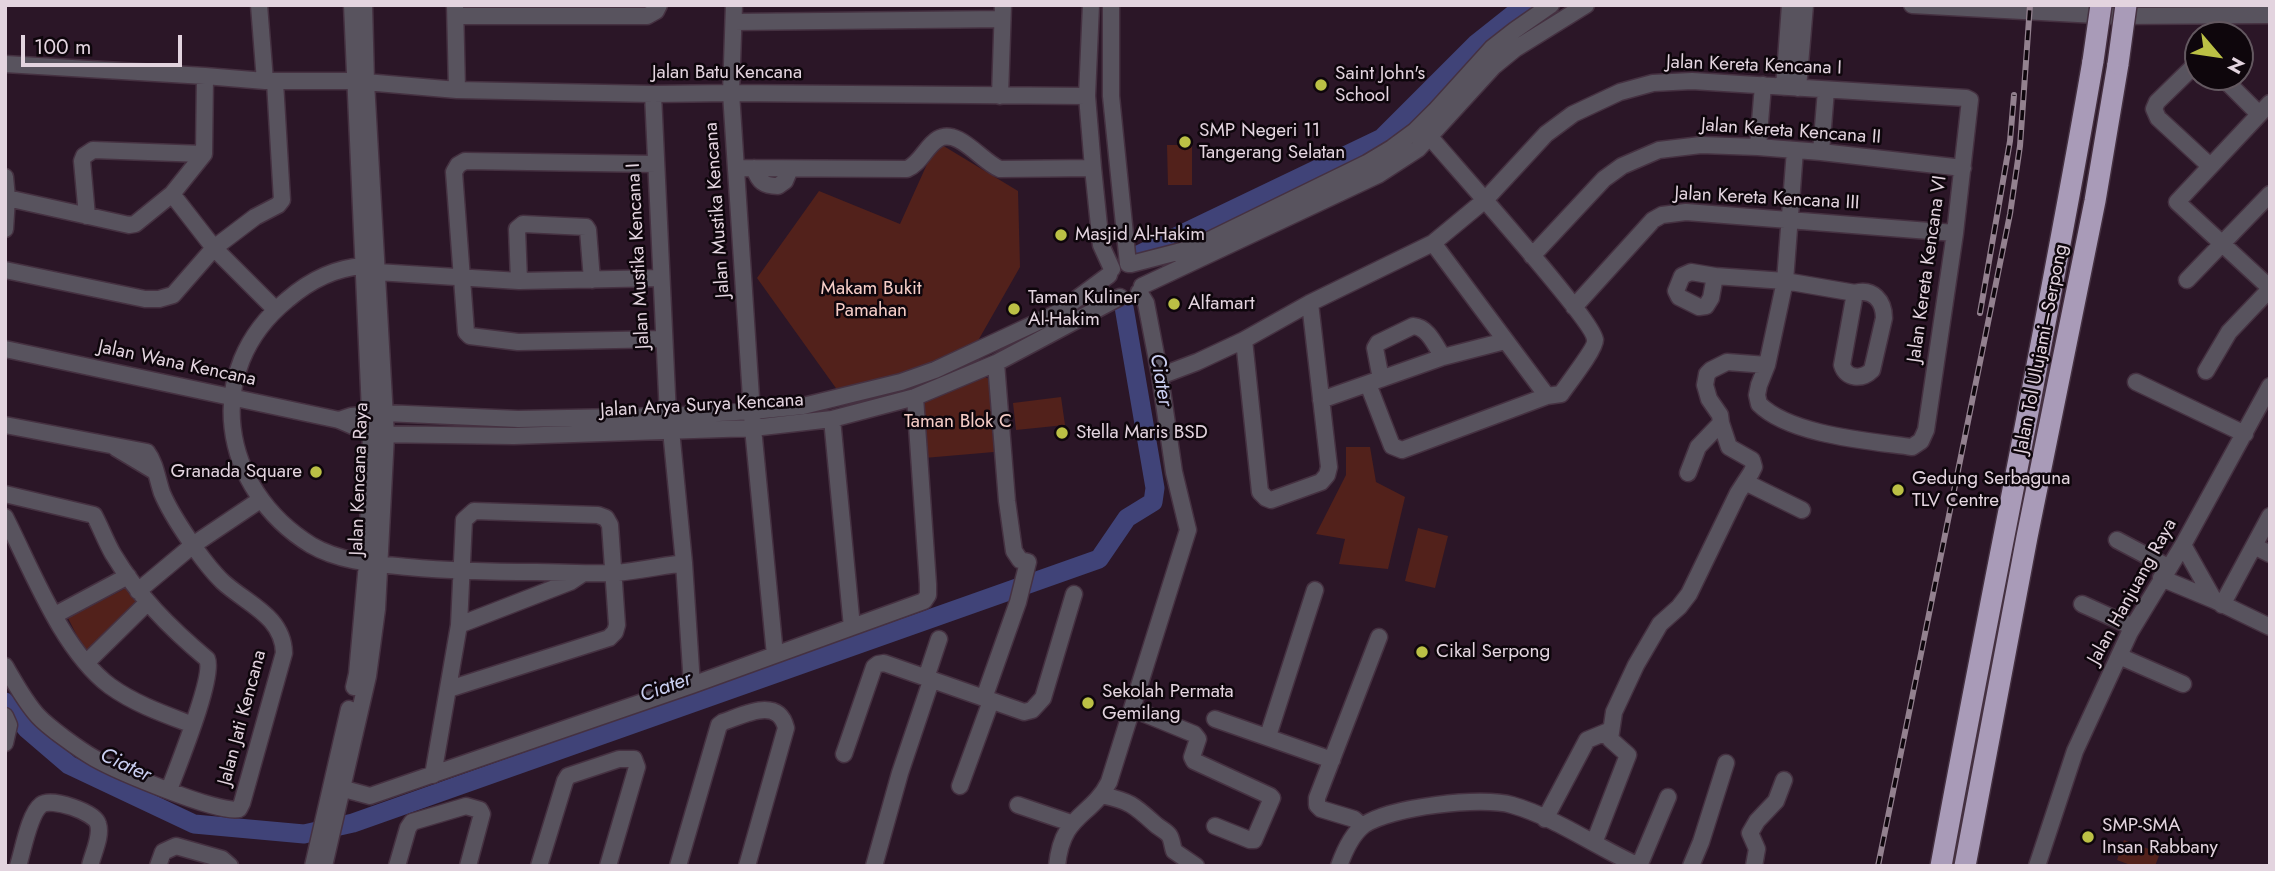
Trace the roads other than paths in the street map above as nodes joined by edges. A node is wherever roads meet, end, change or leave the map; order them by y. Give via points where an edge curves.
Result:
1 (352, 5) edge
2 (364, 5) edge
3 (659, 5) edge
4 (734, 5) edge
5 (1091, 5) edge
6 (1111, 5) edge
7 (1551, 5) edge
8 (1586, 5) edge
9 (1790, 5) edge
10 (1805, 5) edge
11 (1912, 5) edge
12 (256, 6) edge
13 (1919, 6) edge
14 (2115, 8) edge
15 (456, 11) edge
16 (524, 11) edge
17 (598, 11) edge
18 (2229, 11) edge
19 (1002, 12) edge
20 (806, 13) edge
21 (867, 13) edge
22 (2270, 15) edge
23 (734, 22) junction
24 (5, 64) edge
25 (205, 76) junction
26 (2184, 76) edge
27 (270, 81) junction
28 (360, 81) junction
29 (1763, 86) junction
30 (1791, 87) junction
31 (457, 90) junction
32 (1826, 90) junction
33 (2241, 91) edge
34 (731, 93) junction
35 (653, 94) junction
36 (1000, 96) junction
37 (1087, 96) junction
38 (1970, 100) joint
39 (2264, 108) edge
40 (1430, 137) junction
41 (1758, 147) junction
42 (1795, 150) junction
43 (1821, 152) junction
44 (204, 154) junction
45 (656, 164) junction
46 (2210, 166) junction
47 (736, 168) junction
48 (1093, 168) junction
49 (1963, 168) junction
50 (5, 177) edge
51 (172, 194) junction
52 (2270, 194) edge
53 (7, 198) junction
54 (1485, 200) junction
55 (87, 216) junction
56 (1790, 219) junction
57 (5, 229) edge
58 (1955, 233) junction
59 (1433, 243) junction
60 (2224, 244) junction
61 (214, 248) junction
62 (1532, 256) junction
63 (1120, 268) junction
64 (370, 269) junction
65 (5, 270) edge
66 (462, 276) junction
67 (1715, 276) dead end
68 (661, 278) junction
69 (592, 280) junction
70 (2187, 280) dead end
71 (519, 281) junction
72 (1786, 281) junction
73 (2270, 288) edge
74 (1140, 289) junction
75 (1855, 293) junction
76 (1120, 297) junction
77 (1310, 303) junction
78 (1574, 307) junction
79 (275, 309) junction
80 (664, 339) junction
81 (1244, 340) junction
82 (1505, 341) junction
83 (5, 349) edge
84 (1443, 357) junction
85 (996, 363) junction
86 (1767, 365) junction
87 (2206, 370) dead end
88 (1160, 376) junction
89 (1374, 381) junction
90 (2136, 382) dead end
91 (2270, 386) edge
92 (1547, 396) junction
93 (231, 397) junction
94 (915, 397) junction
95 (1321, 400) junction
96 (753, 411) junction
97 (378, 413) junction
98 (832, 419) junction
99 (340, 420) junction
100 (669, 423) junction
101 (1721, 424) junction
102 (5, 425) edge
103 (753, 428) junction
104 (379, 434) junction
105 (2245, 434) junction
106 (1688, 473) dead end
107 (1745, 482) junction
108 (5, 494) edge
109 (260, 500) junction
110 (1802, 510) dead end
111 (2270, 516) edge
112 (5, 517) edge
113 (2117, 540) dead end
114 (193, 545) junction
115 (2183, 545) junction
116 (2253, 546) junction
117 (2270, 554) edge
118 (684, 563) junction
119 (373, 564) junction
120 (461, 572) junction
121 (584, 573) junction
122 (615, 573) junction
123 (2165, 573) junction
124 (128, 576) junction
125 (1315, 590) dead end
126 (1074, 594) dead end
127 (143, 596) junction
128 (2218, 602) junction
129 (2082, 604) dead end
130 (55, 615) junction
131 (459, 625) junction
132 (852, 627) junction
133 (2133, 627) junction
134 (2270, 627) edge
135 (1379, 637) dead end
136 (939, 639) dead end
137 (775, 655) junction
138 (2119, 656) junction
139 (86, 663) junction
140 (5, 666) edge
141 (929, 679) junction
142 (2183, 684) dead end
143 (692, 685) junction
144 (449, 690) junction
145 (988, 699) junction
146 (1133, 709) junction
147 (5, 716) edge
148 (1215, 719) dead end
149 (193, 725) junction
150 (1611, 730) junction
151 (1268, 736) junction
152 (5, 743) edge
153 (844, 754) dead end
154 (1332, 760) junction
155 (1726, 763) dead end
156 (433, 775) junction
157 (1784, 780) dead end
158 (337, 786) junction
159 (960, 786) dead end
160 (169, 790) junction
161 (1101, 795) junction
162 (1668, 797) dead end
163 (1018, 805) dead end
164 (1545, 819) junction
165 (1071, 823) junction
166 (1215, 825) dead end
167 (1362, 827) junction
168 (1594, 843) junction
169 (323, 847) junction
170 (1630, 864) edge
171 (19, 866) edge
172 (90, 866) edge
173 (158, 866) edge
174 (230, 866) edge
175 (313, 866) edge
176 (324, 866) edge
177 (397, 866) edge
178 (468, 866) edge
179 (540, 866) edge
180 (608, 866) edge
181 (678, 866) edge
182 (747, 866) edge
183 (874, 866) edge
184 (1057, 866) edge
185 (1196, 866) edge
186 (1339, 866) edge
187 (1690, 866) edge
188 (1754, 866) edge
189 (1941, 866) edge
190 (1965, 866) edge
191 (2037, 866) edge

1 - 28 street, Jalan Kencana Raya
2 - 28 street, Jalan Kencana Raya
3 - 17 street via 647,16
4 - 23 street, Jalan Mustika Kencana
5 - 37 street
6 - 63 street
7 - 63 street, Jalan Arya Surya Kencana via 1492,48 1435,111 1392,148 1193,247
8 - 40 street via 1493,67
9 - 30 street
10 - 30 street
11 - 13 street
12 - 27 street
13 - 14 street
14 - 18 street
14 - 189 highway, Jalan Tol Ulujami–Serpong, bridge via 2093,61
14 - 190 highway, Jalan Tol Ulujami–Serpong, bridge via 2118,64 2095,201
15 - 16 street
15 - 31 street
16 - 17 street
18 - 22 street
19 - 21 street
19 - 36 street
20 - 21 street
20 - 23 street
23 - 34 street, Jalan Mustika Kencana
24 - 25 street, Jalan Batu Kencana
25 - 27 street, Jalan Batu Kencana
25 - 44 street
26 - 46 street via 2154,109
27 - 28 street, Jalan Batu Kencana
27 - 61 street via 282,200
28 - 31 street, Jalan Batu Kencana
28 - 64 street, Jalan Kencana Raya
29 - 30 street, Jalan Kereta Kencana I
29 - 41 street
29 - 54 street, Jalan Kereta Kencana I via 1692,81 1653,83 1620,92 1573,114 1546,134
30 - 32 street, Jalan Kereta Kencana I
31 - 35 street, Jalan Batu Kencana
32 - 38 street, Jalan Kereta Kencana I
32 - 43 street
33 - 39 street
34 - 35 street, Jalan Batu Kencana
34 - 36 street, Jalan Batu Kencana
34 - 47 street, Jalan Mustika Kencana
35 - 45 street, Jalan Mustika Kencana I
36 - 37 street, Jalan Batu Kencana
37 - 48 street
38 - 49 street, Jalan Kereta Kencana VI
39 - 46 street
40 - 54 street
40 - 74 street via 1378,175
41 - 42 street, Jalan Kereta Kencana II
41 - 62 street, Jalan Kereta Kencana II via 1679,146 1640,156 1604,179
42 - 43 street, Jalan Kereta Kencana II
42 - 56 street
43 - 49 street, Jalan Kereta Kencana II
44 - 51 street
44 - 55 street via 88,152 82,162
45 - 66 street via 465,161 458,165 454,172
45 - 68 street, Jalan Mustika Kencana I
46 - 60 street via 2178,200
47 - 48 street via 907,169 936,139 948,136 961,140 1000,169
47 - 96 street, Jalan Mustika Kencana
48 - 63 street via 1101,245
49 - 58 street, Jalan Kereta Kencana VI
50 - 53 street
51 - 55 street via 135,224
51 - 61 street
52 - 60 street
53 - 55 street
53 - 57 street
54 - 59 street, Jalan Kereta Kencana I
54 - 62 street
56 - 58 street, Jalan Kereta Kencana III
56 - 72 street
56 - 78 street, Jalan Kereta Kencana III via 1686,212 1662,215
58 - 86 street, Jalan Kereta Kencana VI via 1921,441 1912,447 1856,439 1778,418 1759,404 1757,395
59 - 77 street, Jalan Kereta Kencana I
59 - 82 street
60 - 70 street
60 - 73 street
61 - 65 street via 173,295 159,299
61 - 79 street
62 - 78 street
63 - 74 street via 1141,273
63 - 76 street via 1110,289
63 - 96 street, Jalan Arya Surya Kencana via 1059,312 935,370 830,400
64 - 66 street
64 - 79 street via 337,270 320,277
64 - 97 street, Jalan Kencana Raya
66 - 71 street
66 - 80 street via 470,336 518,342
67 - 72 street
68 - 69 street
68 - 80 street, Jalan Mustika Kencana I
69 - 71 street
69 - 71 street via 586,227 523,224 517,229
72 - 75 street
72 - 86 street
73 - 87 street via 2229,332
74 - 76 street via 1127,298
74 - 88 street
75 - 75 street via 1873,294 1884,310 1872,370 1860,377 1848,375 1842,365
76 - 85 street, Jalan Arya Surya Kencana
77 - 81 street, Jalan Kereta Kencana I
77 - 95 street
78 - 92 street via 1594,335 1594,346 1561,394
79 - 93 street via 244,353
80 - 100 street, Jalan Mustika Kencana I
81 - 88 street, Jalan Kereta Kencana I
81 - 95 street via 1262,496 1271,500 1321,482 1327,475
82 - 84 street
82 - 92 street
83 - 93 street, Jalan Wana Kencana
84 - 89 street
84 - 89 street via 1424,329 1413,326 1378,343
85 - 94 street, Jalan Arya Surya Kencana
85 - 145 street via 1014,551 1027,565
86 - 101 street via 1727,362 1707,374 1706,390
88 - 146 street via 1188,530
89 - 92 street via 1392,446 1398,450
89 - 95 street
90 - 105 street
91 - 105 street, Jalan Hanjuang Raya
93 - 99 street, Jalan Wana Kencana
93 - 109 street via 239,458
94 - 98 street, Jalan Arya Surya Kencana
94 - 132 street via 928,595 923,601
96 - 100 street, Jalan Arya Surya Kencana
96 - 103 street, Jalan Mustika Kencana
97 - 99 street, Jalan Wana Kencana
97 - 100 street, Jalan Arya Surya Kencana
97 - 104 street, Jalan Kencana Raya
98 - 103 street, Jalan Arya Surya Kencana
98 - 132 street
99 - 104 street, Jalan Wana Kencana
100 - 103 street, Jalan Arya Surya Kencana
100 - 104 street, Jalan Arya Surya Kencana via 514,436
100 - 118 street, Jalan Mustika Kencana I
101 - 106 street via 1701,442
101 - 107 street via 1728,447 1754,463
102 - 114 street, Jalan Jati Kencana via 147,452 162,494
103 - 137 street, Jalan Mustika Kencana
104 - 119 street, Jalan Kencana Raya
105 - 115 street, Jalan Hanjuang Raya
107 - 110 street
107 - 150 street via 1689,594 1660,624 1636,665 1616,706
108 - 124 street via 94,515
109 - 114 street
109 - 119 street via 312,545
111 - 116 street
112 - 130 street
113 - 123 street
114 - 127 street
114 - 160 street, Jalan Jati Kencana via 222,581 276,624 284,653 241,806 237,810 210,806
115 - 123 street, Jalan Hanjuang Raya
115 - 128 street
116 - 117 street
116 - 128 street
118 - 122 street
118 - 143 street, Jalan Mustika Kencana I
119 - 120 street
119 - 158 street, Jalan Kencana Raya
120 - 121 street
120 - 122 street via 464,520 474,511 606,518
120 - 131 street
121 - 122 street
121 - 131 street
122 - 144 street via 617,625 609,638
123 - 128 street
123 - 133 street, Jalan Hanjuang Raya
124 - 127 street
124 - 130 street
125 - 151 street
126 - 145 street via 1038,706 1024,712
127 - 139 street
127 - 149 street via 209,664
128 - 134 street
129 - 133 street
130 - 139 street
131 - 144 street
132 - 137 street
133 - 138 street, Jalan Hanjuang Raya
135 - 154 street
136 - 141 street
137 - 143 street
138 - 142 street
138 - 191 street, Jalan Hanjuang Raya via 2075,751
139 - 149 street via 109,685 140,704
140 - 160 street via 38,716 94,758
141 - 145 street
141 - 153 street via 884,663 874,667
141 - 183 street
143 - 156 street
144 - 156 street
145 - 159 street
146 - 161 street
146 - 166 street via 1194,734 1198,739 1194,761 1272,798 1254,840
147 - 152 street via 9,725
148 - 151 street
149 - 160 street
150 - 164 street via 1587,740
150 - 168 street via 1611,741 1628,754
151 - 154 street
154 - 167 street via 1317,805 1354,819
155 - 187 street
156 - 158 street via 370,796
157 - 188 street via 1776,801 1750,832 1756,849
158 - 169 street, Jalan Kencana Raya
161 - 165 street
161 - 185 street via 1137,807 1170,836 1174,851
162 - 170 street
163 - 165 street
164 - 167 street via 1510,804 1479,801 1405,811
164 - 168 street
165 - 184 street
167 - 186 street
168 - 170 street
169 - 175 street, Jalan Kencana Raya
169 - 176 street, Jalan Kencana Raya
171 - 172 street via 31,821 39,806 47,802 91,814 97,820 100,831
173 - 174 street via 163,852 176,846 222,859
177 - 178 street via 412,822 466,806 482,814
179 - 180 street via 568,776 619,759 634,759 637,767
181 - 182 street via 719,725 761,709 772,710 784,720 786,729

